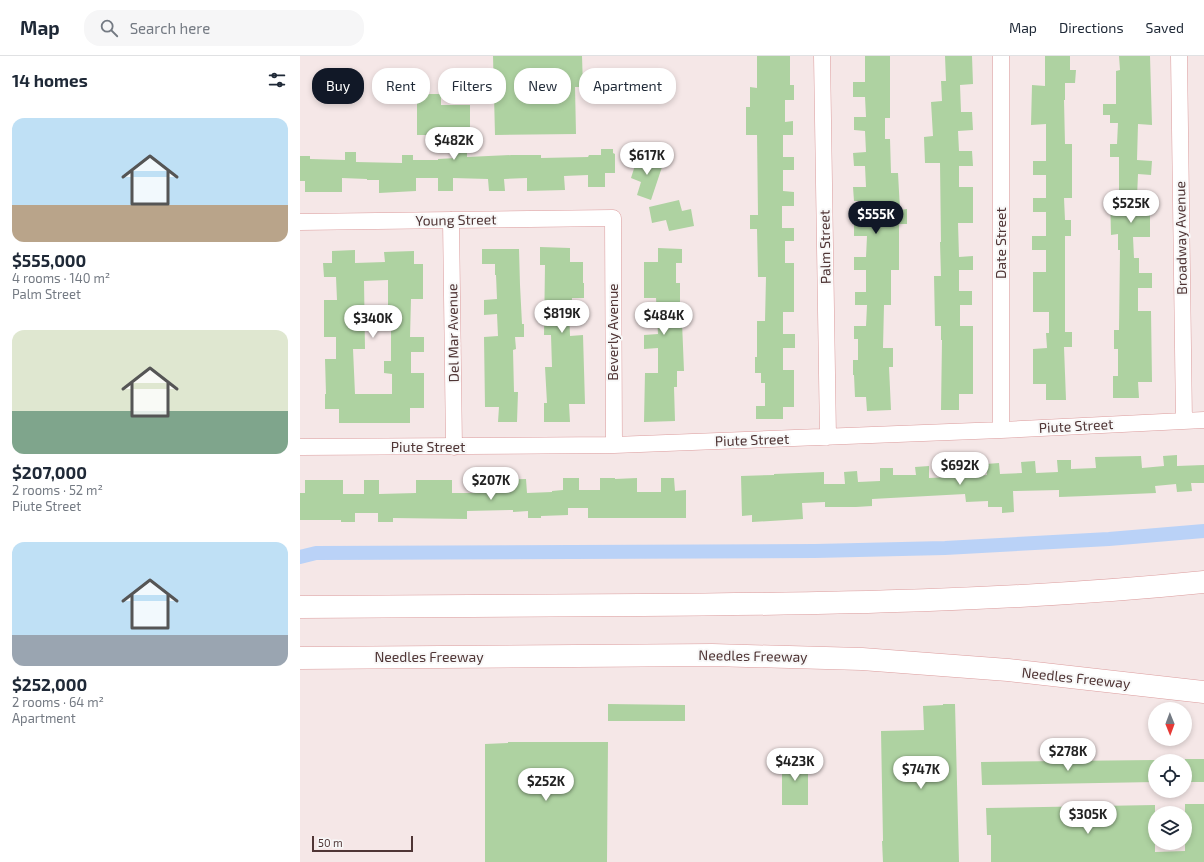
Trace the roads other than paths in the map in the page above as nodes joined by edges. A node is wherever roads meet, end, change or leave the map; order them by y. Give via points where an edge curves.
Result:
1 (822, 56) edge
2 (1001, 56) edge
3 (1179, 56) edge
4 (613, 218) joint
5 (451, 220) junction
6 (300, 222) edge
7 (1204, 420) edge
8 (1184, 421) junction
9 (1001, 430) junction
10 (828, 437) junction
11 (614, 445) junction
12 (300, 447) edge
13 (454, 447) junction
14 (1204, 582) edge
15 (300, 607) edge
16 (300, 658) edge
17 (1204, 692) edge

1 - 10 street, Palm Street
2 - 9 street, Date Street
3 - 8 street, Broadway Avenue
4 - 5 street, Young Street
4 - 11 street, Beverly Avenue
5 - 6 street, Young Street
5 - 13 street, Del Mar Avenue
7 - 8 street, Piute Street
8 - 9 street, Piute Street
9 - 10 street, Piute Street
10 - 11 street, Piute Street
11 - 13 street, Piute Street
12 - 13 street, Piute Street
14 - 15 highway via 965,600 694,605
16 - 17 highway, Needles Freeway via 712,655 862,659 1008,670

